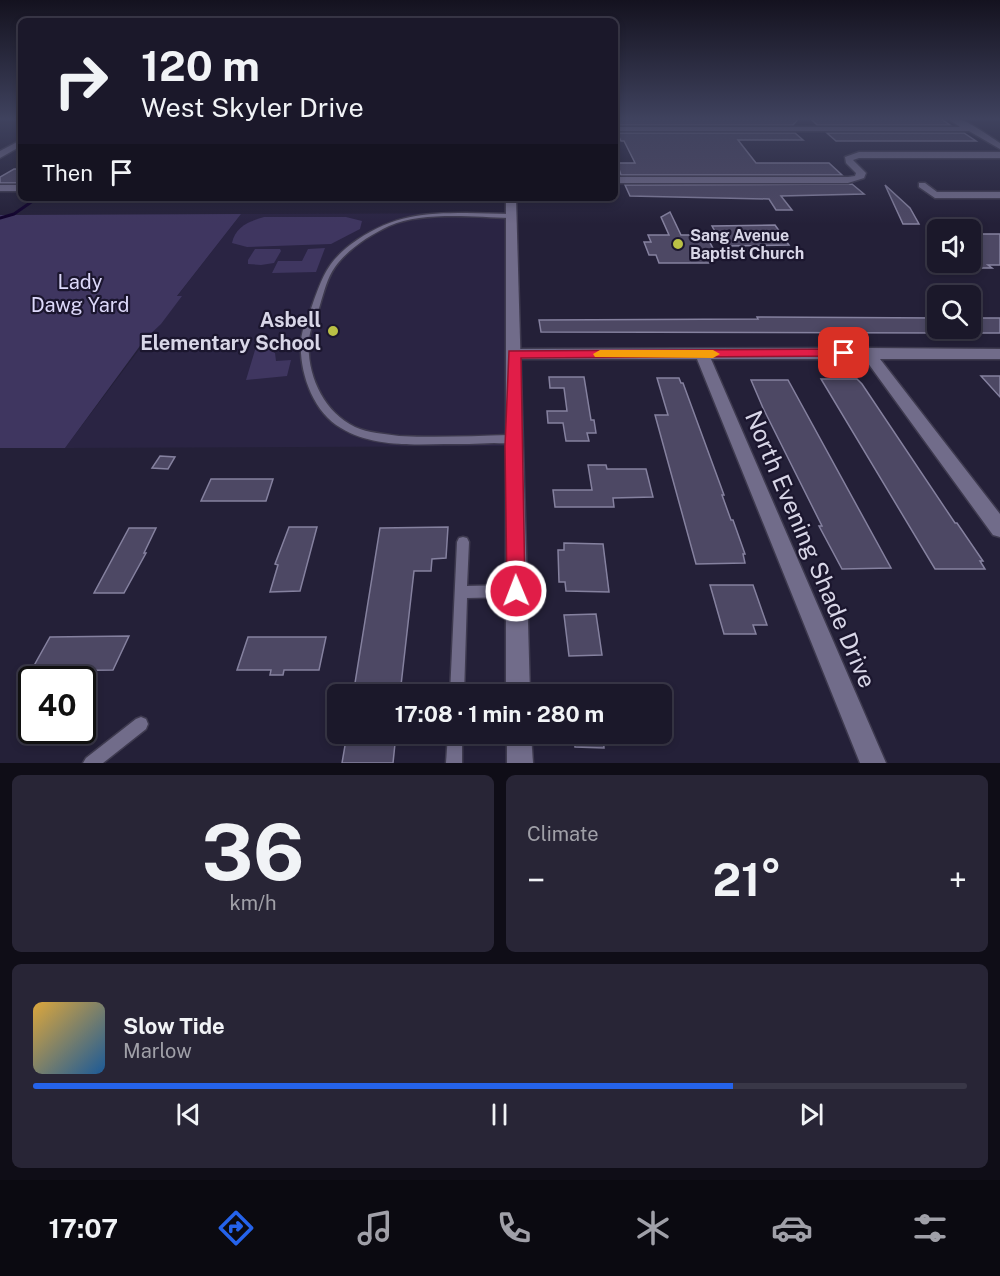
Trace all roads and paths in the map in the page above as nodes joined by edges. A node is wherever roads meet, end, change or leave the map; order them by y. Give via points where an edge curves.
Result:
1 (1000, 155) edge
2 (618, 180) edge
3 (922, 184) dead end
4 (0, 188) edge
5 (18, 188) edge
6 (935, 195) junction
7 (1000, 195) edge
8 (511, 201) edge
9 (945, 203) dead end
10 (511, 216) junction
11 (868, 353) junction
12 (514, 354) junction
13 (702, 354) junction
14 (1000, 354) edge
15 (513, 439) junction
16 (1000, 529) edge
17 (463, 542) dead end
18 (516, 591) junction
19 (461, 592) junction
20 (457, 684) edge
21 (518, 684) edge
22 (141, 724) dead end
23 (455, 744) edge
24 (519, 744) edge
25 (91, 763) edge
26 (454, 763) edge
27 (520, 763) edge
28 (873, 763) edge

1 - 2 street via 859,155 849,157 849,161 861,173 859,178 848,180
3 - 6 street
4 - 5 street
6 - 7 street
6 - 9 street
8 - 10 street
10 - 12 street
10 - 15 lane via 408,219 374,233 331,267 305,338 305,358 314,393 333,417 353,431 388,439
11 - 13 street
11 - 14 street
11 - 16 street
12 - 13 street
12 - 15 street
13 - 28 street, North Evening Shade Drive
15 - 18 street
17 - 19 lane
18 - 19 lane
18 - 21 street
19 - 20 lane
22 - 25 lane
23 - 26 lane
24 - 27 street

